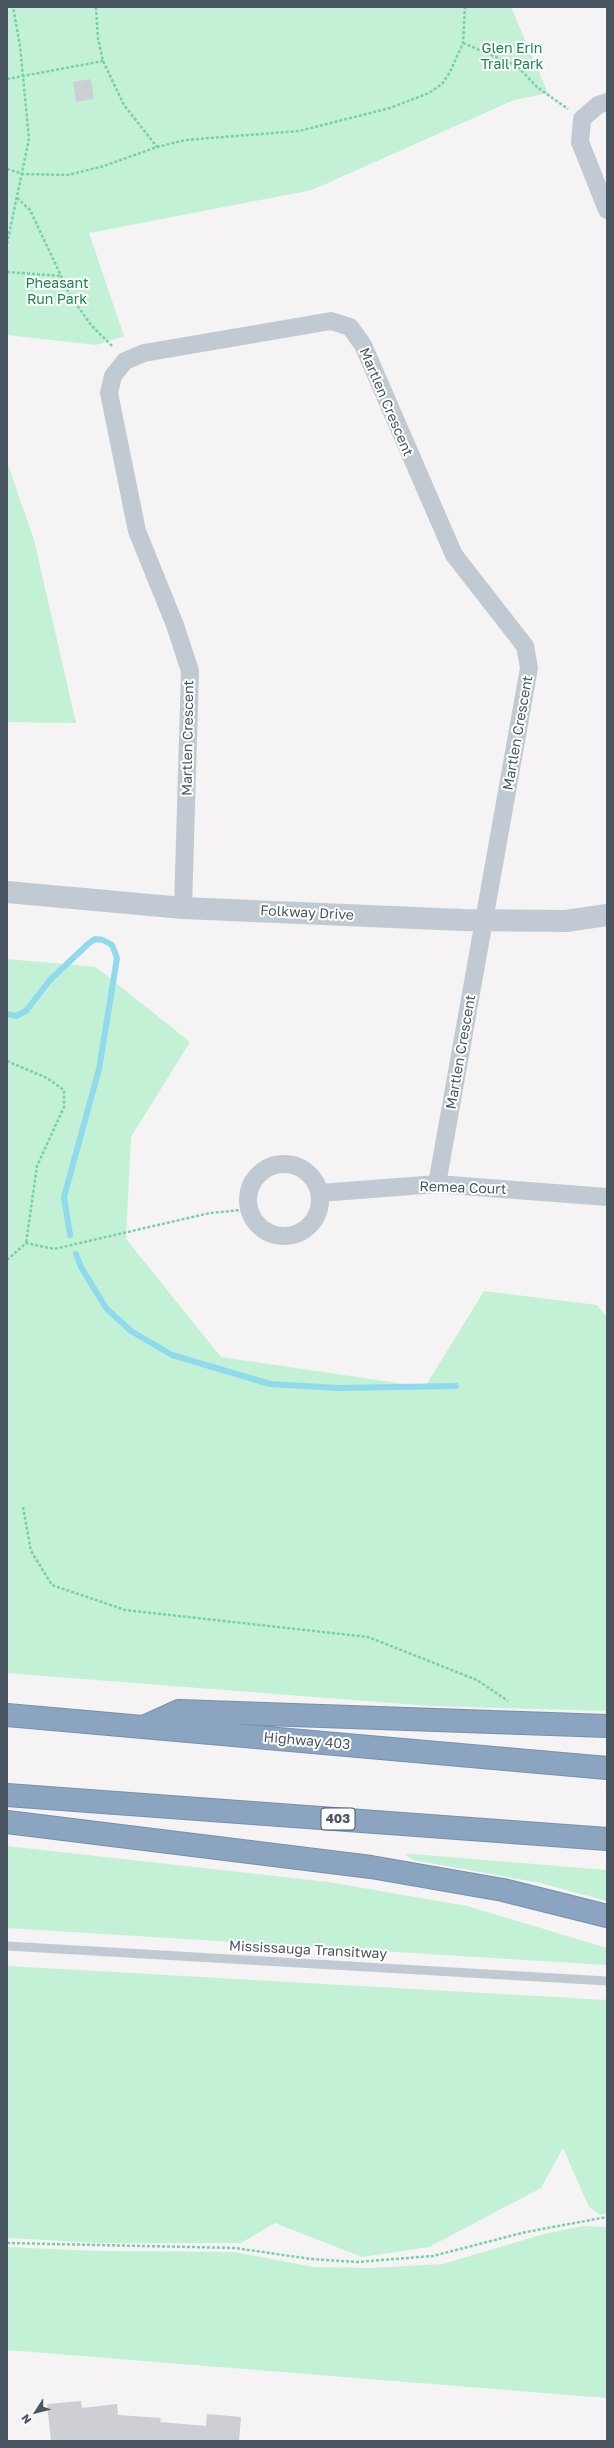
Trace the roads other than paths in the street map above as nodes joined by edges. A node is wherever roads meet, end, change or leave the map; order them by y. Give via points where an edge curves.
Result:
1 (607, 102) edge
2 (607, 210) edge
3 (7, 892) edge
4 (183, 908) junction
5 (607, 915) edge
6 (485, 921) junction
7 (437, 1184) junction
8 (320, 1193) junction
9 (607, 1197) edge
10 (7, 1715) edge
11 (607, 1726) edge
12 (144, 1727) junction
13 (607, 1768) edge
14 (7, 1794) edge
15 (7, 1822) edge
16 (607, 1839) edge
17 (607, 1916) edge
18 (7, 1946) edge
19 (607, 1981) edge

1 - 2 street via 598,105 582,119 580,142
3 - 4 street, Folkway Drive
4 - 6 street, Folkway Drive
4 - 6 street, Martlen Crescent via 190,671 175,625 137,531 109,393 113,376 125,361 144,353 331,321 350,327 363,345 454,556 525,646 530,668
5 - 6 street, Folkway Drive via 566,921
6 - 7 street, Martlen Crescent
7 - 8 street, Remea Court
7 - 9 street, Remea Court
8 - 8 street via 314,1180 304,1170 290,1165 276,1165 263,1171 254,1182 249,1195 250,1209 256,1222 266,1231 279,1236 293,1236 305,1230 315,1220 320,1207
10 - 12 highway, Highway 403
11 - 12 highway via 179,1711
12 - 13 highway, Highway 403
14 - 16 highway, 403
15 - 17 highway via 371,1867 503,1890
18 - 19 lane, Mississauga Transitway

